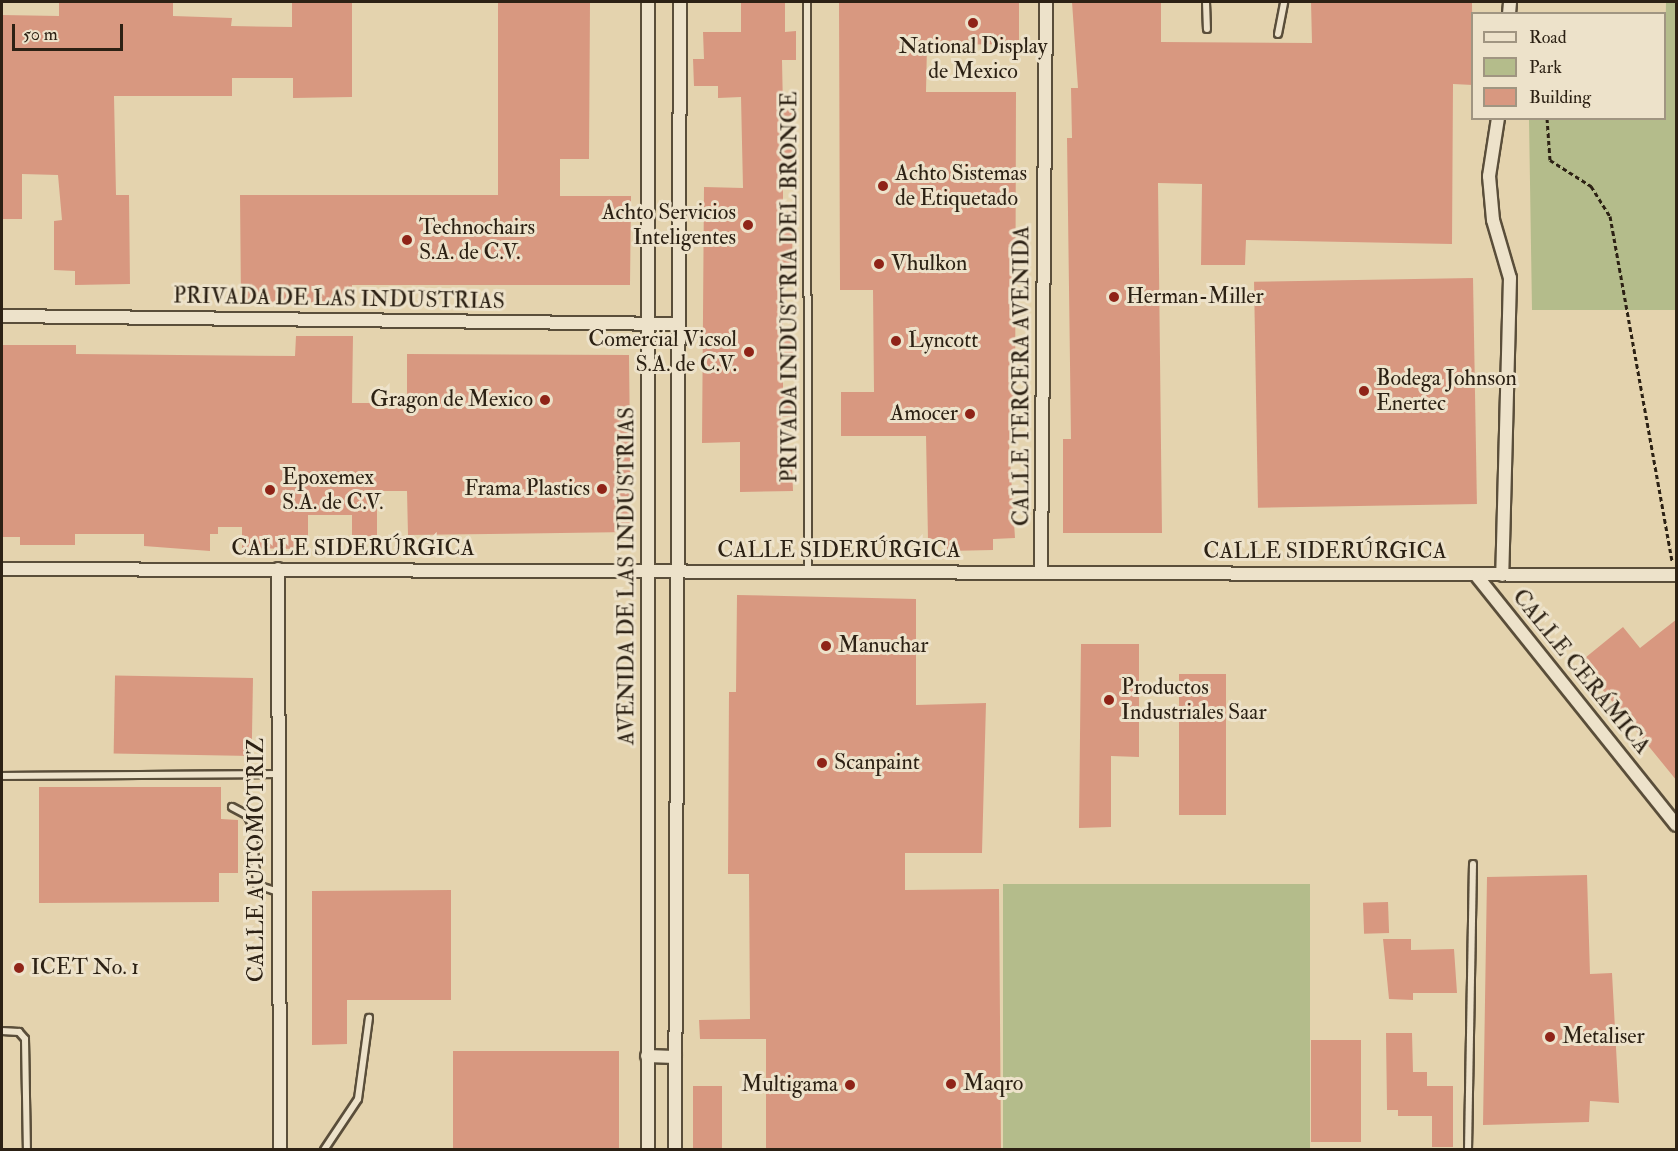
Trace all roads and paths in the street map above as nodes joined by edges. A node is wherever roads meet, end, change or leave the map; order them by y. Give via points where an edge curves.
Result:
1 (648, 2) edge
2 (680, 2) edge
3 (807, 2) edge
4 (1046, 2) edge
5 (1206, 2) edge
6 (1283, 2) edge
7 (1207, 29) dead end
8 (1278, 34) dead end
9 (1498, 120) edge
10 (1547, 120) edge
11 (2, 316) edge
12 (647, 323) junction
13 (677, 324) junction
14 (2, 569) edge
15 (278, 569) junction
16 (1041, 571) junction
17 (650, 572) junction
18 (678, 573) junction
19 (808, 573) junction
20 (1476, 574) junction
21 (1502, 575) junction
22 (1675, 575) edge
23 (278, 774) junction
24 (2, 776) edge
25 (232, 807) dead end
26 (1677, 825) edge
27 (1473, 864) dead end
28 (278, 892) junction
29 (369, 1018) dead end
30 (2, 1031) edge
31 (647, 1056) junction
32 (675, 1057) junction
33 (27, 1149) edge
34 (280, 1149) edge
35 (324, 1149) edge
36 (648, 1149) edge
37 (675, 1149) edge
38 (1468, 1149) edge

1 - 12 street, AVENIDA DE LAS INDUSTRIAS
2 - 13 street
3 - 19 lane, PRIVADA INDUSTRIA DEL BRONCE
4 - 16 street, CALLE TERCERA AVENIDA
5 - 7 lane
6 - 8 lane
9 - 21 street via 1489,176 1493,220 1510,278
10 - 22 path via 1550,160 1591,186 1610,216
11 - 12 street, PRIVADA DE LAS INDUSTRIAS
12 - 13 street, PRIVADA DE LAS INDUSTRIAS
12 - 17 street, AVENIDA DE LAS INDUSTRIAS
13 - 18 street
14 - 15 street, CALLE SIDERÚRGICA
15 - 17 street, CALLE SIDERÚRGICA
15 - 23 street, CALLE AUTOMOTRIZ
16 - 19 street, CALLE SIDERÚRGICA
16 - 20 street, CALLE SIDERÚRGICA
17 - 18 street, CALLE SIDERÚRGICA
17 - 31 street, AVENIDA DE LAS INDUSTRIAS
18 - 19 street, CALLE SIDERÚRGICA
18 - 32 street
20 - 21 street, CALLE SIDERÚRGICA
20 - 26 street, CALLE CERÁMICA
21 - 22 street, CALLE SIDERÚRGICA
23 - 24 lane
23 - 28 street, CALLE AUTOMOTRIZ
25 - 28 lane via 248,815 252,825 257,885
27 - 38 lane
28 - 34 street, CALLE AUTOMOTRIZ
29 - 35 lane via 358,1099
30 - 33 lane via 19,1032 25,1039
31 - 32 street
31 - 36 street, AVENIDA DE LAS INDUSTRIAS
32 - 37 street

